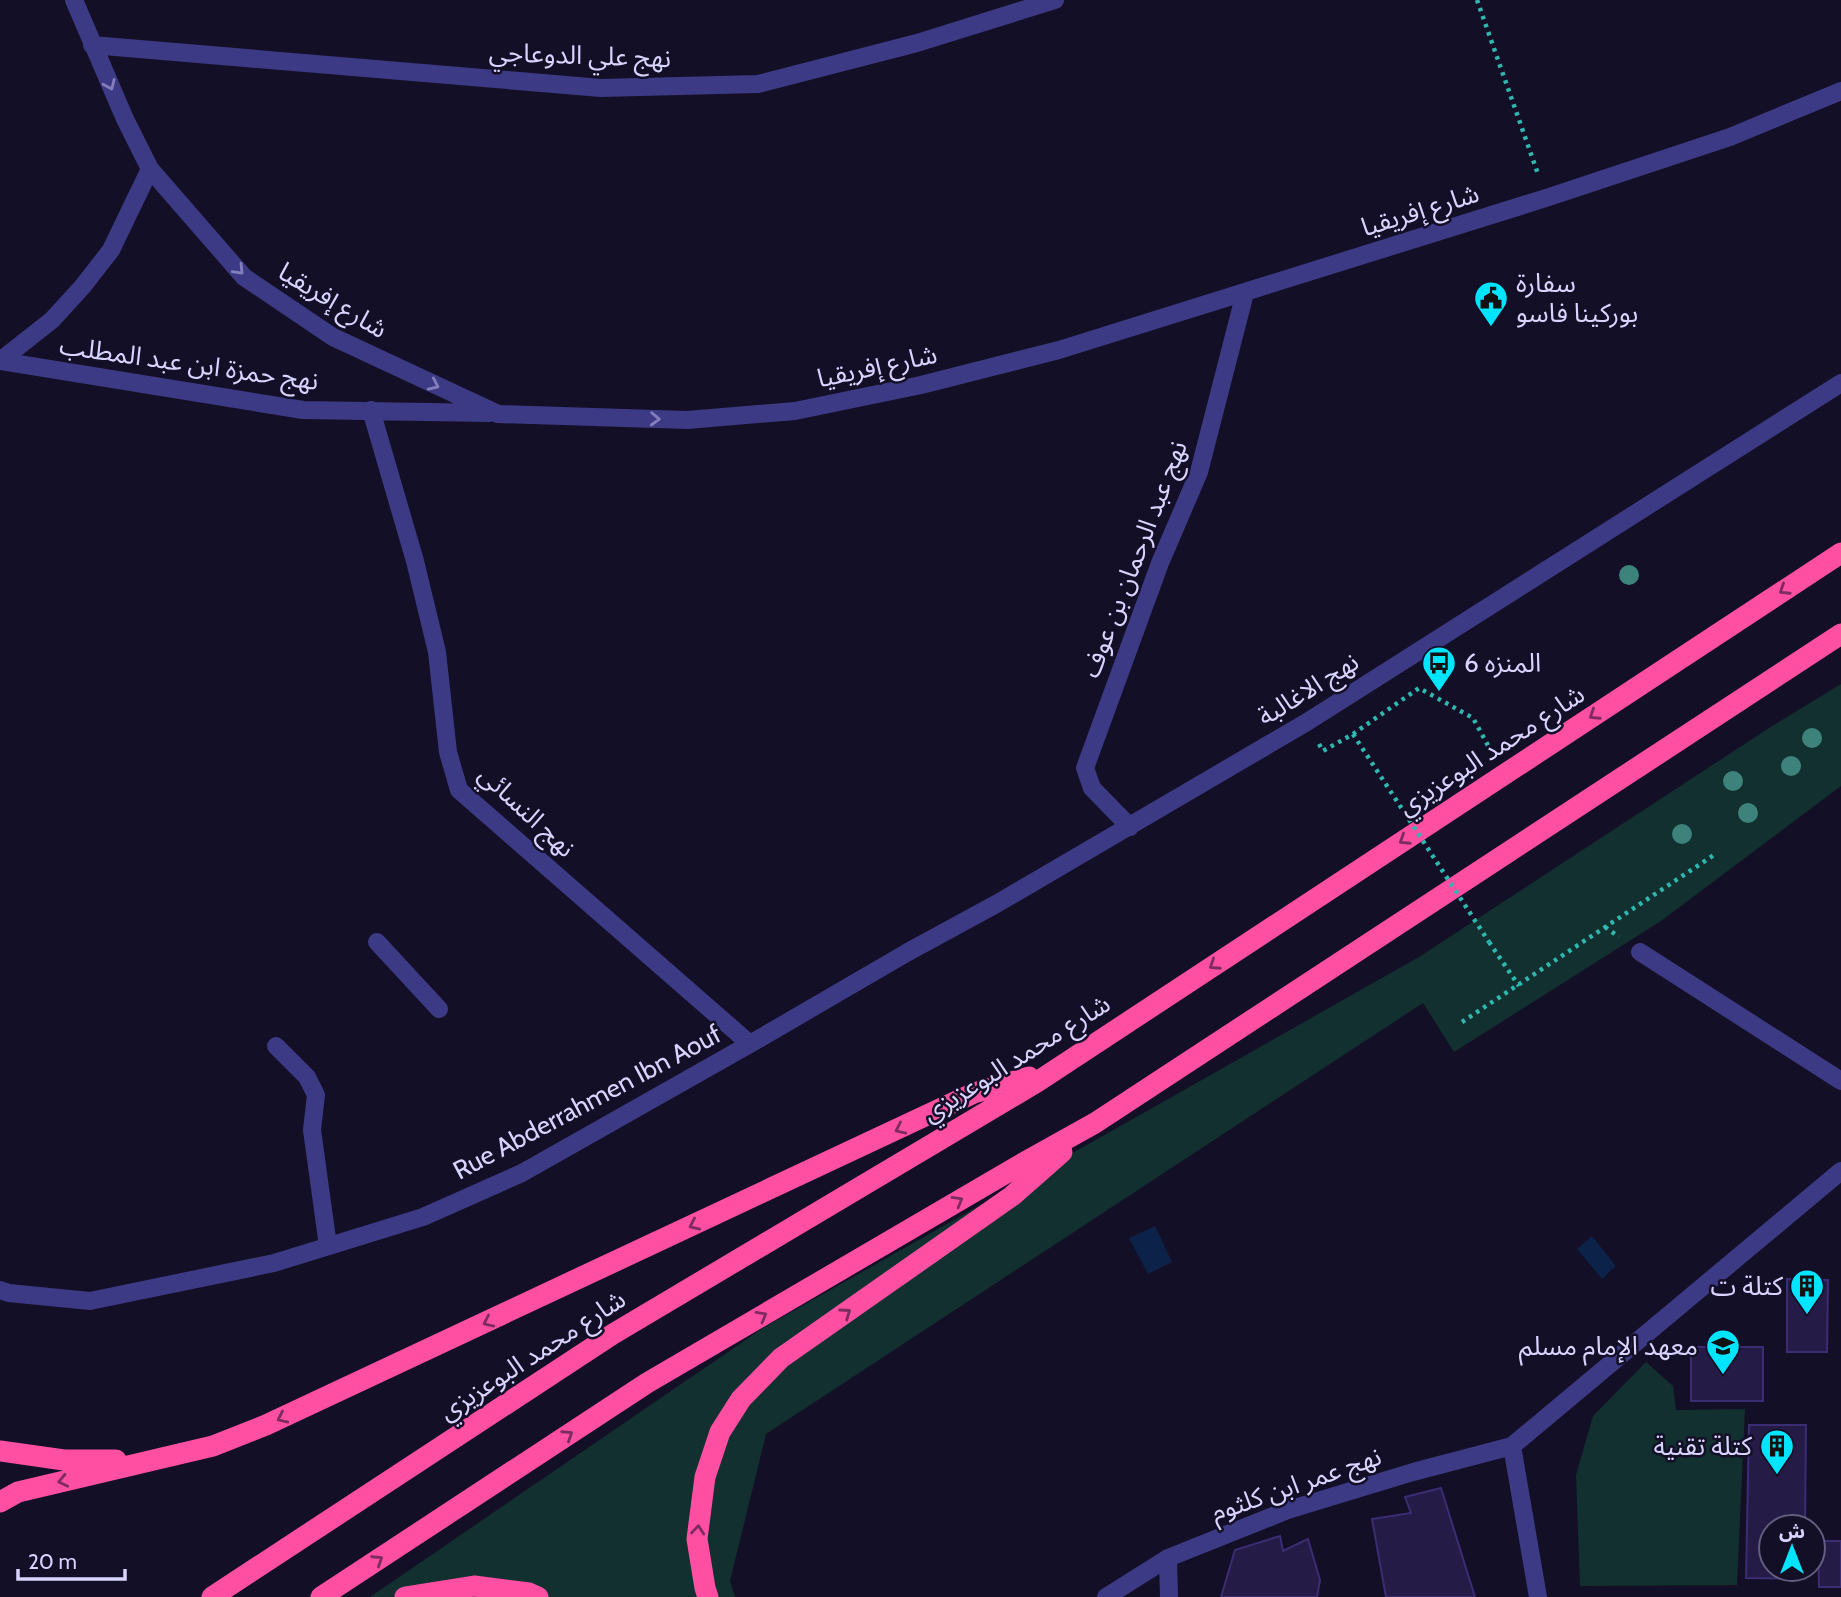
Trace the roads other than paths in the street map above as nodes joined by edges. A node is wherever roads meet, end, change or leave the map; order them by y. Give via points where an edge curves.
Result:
1 (74, 0) edge
2 (1055, 0) edge
3 (92, 45) junction
4 (1841, 91) edge
5 (150, 169) junction
6 (1245, 293) junction
7 (0, 361) edge
8 (1841, 383) edge
9 (371, 410) junction
10 (498, 414) junction
11 (1841, 553) edge
12 (1841, 634) edge
13 (1130, 827) junction
14 (377, 942) dead end
15 (1640, 952) dead end
16 (439, 1009) dead end
17 (750, 1044) junction
18 (276, 1046) dead end
19 (1055, 1070) junction
20 (1841, 1081) edge
21 (1095, 1123) junction
22 (1841, 1171) edge
23 (328, 1246) junction
24 (0, 1290) edge
25 (1512, 1446) junction
26 (0, 1451) edge
27 (153, 1461) junction
28 (0, 1502) edge
29 (1168, 1558) junction
30 (212, 1597) edge
31 (321, 1597) edge
32 (405, 1597) edge
33 (538, 1597) edge
34 (708, 1597) edge
35 (1106, 1597) edge
36 (1169, 1597) edge
37 (1538, 1597) edge

1 - 3 street, شارع إفريقيا
2 - 3 street, نهج علي الدوعاجي via 917,43 758,84 601,88
3 -> 5 street, شارع إفريقيا
4 - 6 street, شارع إفريقيا via 1730,137
5 - 7 street via 111,250 83,286 51,320
5 -> 10 street, شارع إفريقيا via 244,277 333,337
10 -> 6 street, شارع إفريقيا via 687,420 795,411 1059,350
6 - 13 street, نهج عبد الرحمان بن عوف via 1199,471 1085,768 1092,788
7 - 9 street, نهج حمزة ابن عبد المطلب via 303,410
8 - 13 street, نهج الاغالبة via 1329,708
9 - 10 street, نهج حمزة ابن عبد المطلب
9 - 17 street, نهج النسائي via 437,652 448,751 459,790
11 -> 19 highway, شارع محمد البوعزيزي
12 - 21 highway
13 - 17 street, نهج الاغالبة
14 - 16 street
15 - 20 street
17 - 23 street, Rue Abderrahmen Ibn Aouf via 522,1173 423,1217
18 - 23 street via 307,1077 316,1095 312,1130
19 -> 27 highway via 974,1093 266,1425 213,1446
19 - 30 highway, شارع محمد البوعزيزي via 613,1334
31 -> 21 highway via 647,1383
34 -> 21 highway via 696,1539 705,1476 720,1432 741,1399 781,1358 1012,1196
22 - 25 street
23 - 24 street, Rue Abderrahmen Ibn Aouf via 274,1263 90,1301
25 - 29 street, نهج عمر ابن كلثوم via 1288,1510
25 - 37 street
26 - 27 highway via 64,1461
27 -> 28 highway via 19,1492
29 - 35 street, نهج عمر ابن كلثوم
29 - 36 street
32 - 33 highway via 474,1586

